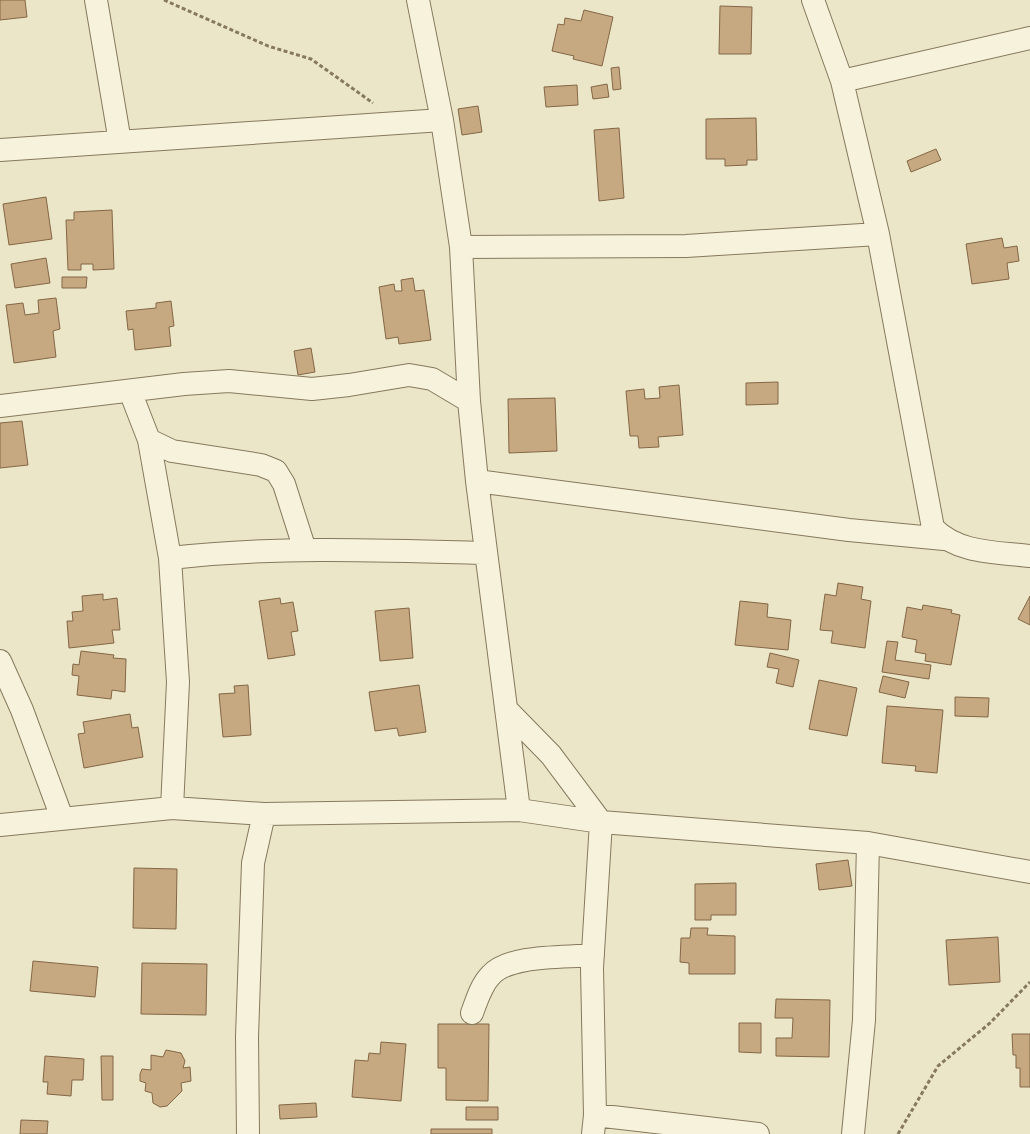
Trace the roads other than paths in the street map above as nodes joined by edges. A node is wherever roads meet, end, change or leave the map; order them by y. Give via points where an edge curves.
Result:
1 (96, 0) edge
2 (418, 0) edge
3 (812, 0) edge
4 (1030, 38) edge
5 (842, 81) junction
6 (442, 120) junction
7 (120, 142) junction
8 (0, 150) edge
9 (878, 234) junction
10 (461, 247) junction
11 (130, 392) junction
12 (469, 401) junction
13 (0, 406) edge
14 (149, 440) junction
15 (477, 481) junction
16 (944, 539) junction
17 (305, 550) junction
18 (486, 553) junction
19 (1030, 556) edge
20 (170, 558) junction
21 (0, 661) edge
22 (506, 709) junction
23 (172, 808) junction
24 (519, 810) junction
25 (264, 814) junction
26 (62, 818) junction
27 (601, 822) junction
28 (0, 825) edge
29 (868, 843) junction
30 (1030, 872) edge
31 (593, 955) junction
32 (472, 1013) dead end
33 (594, 1124) edge
34 (248, 1134) edge
35 (758, 1134) edge
36 (854, 1134) edge

1 - 7 street
2 - 6 street
3 - 5 street
4 - 5 street
5 - 9 street
6 - 7 street
6 - 10 street
7 - 8 street
9 - 10 street via 686,246
9 - 16 street via 933,528
10 - 12 street
11 - 12 street via 229,381 312,388 409,375 432,379
11 - 13 street
11 - 14 street
12 - 15 street
14 - 17 street via 172,451 262,465 276,471 284,484
14 - 20 street
15 - 16 street via 849,530
15 - 18 street
16 - 19 street via 963,548
17 - 18 street
17 - 20 street
18 - 22 street
20 - 23 street via 178,682
21 - 26 street
22 - 24 street
22 - 27 street via 551,755
23 - 25 street
23 - 26 street
24 - 25 street
24 - 27 street
25 - 34 street via 253,864 247,1037
26 - 28 street
27 - 29 street
27 - 31 street
29 - 30 street
29 - 36 street via 864,1020
31 - 32 street via 507,964 491,974 480,990
31 - 33 street
33 - 35 street

